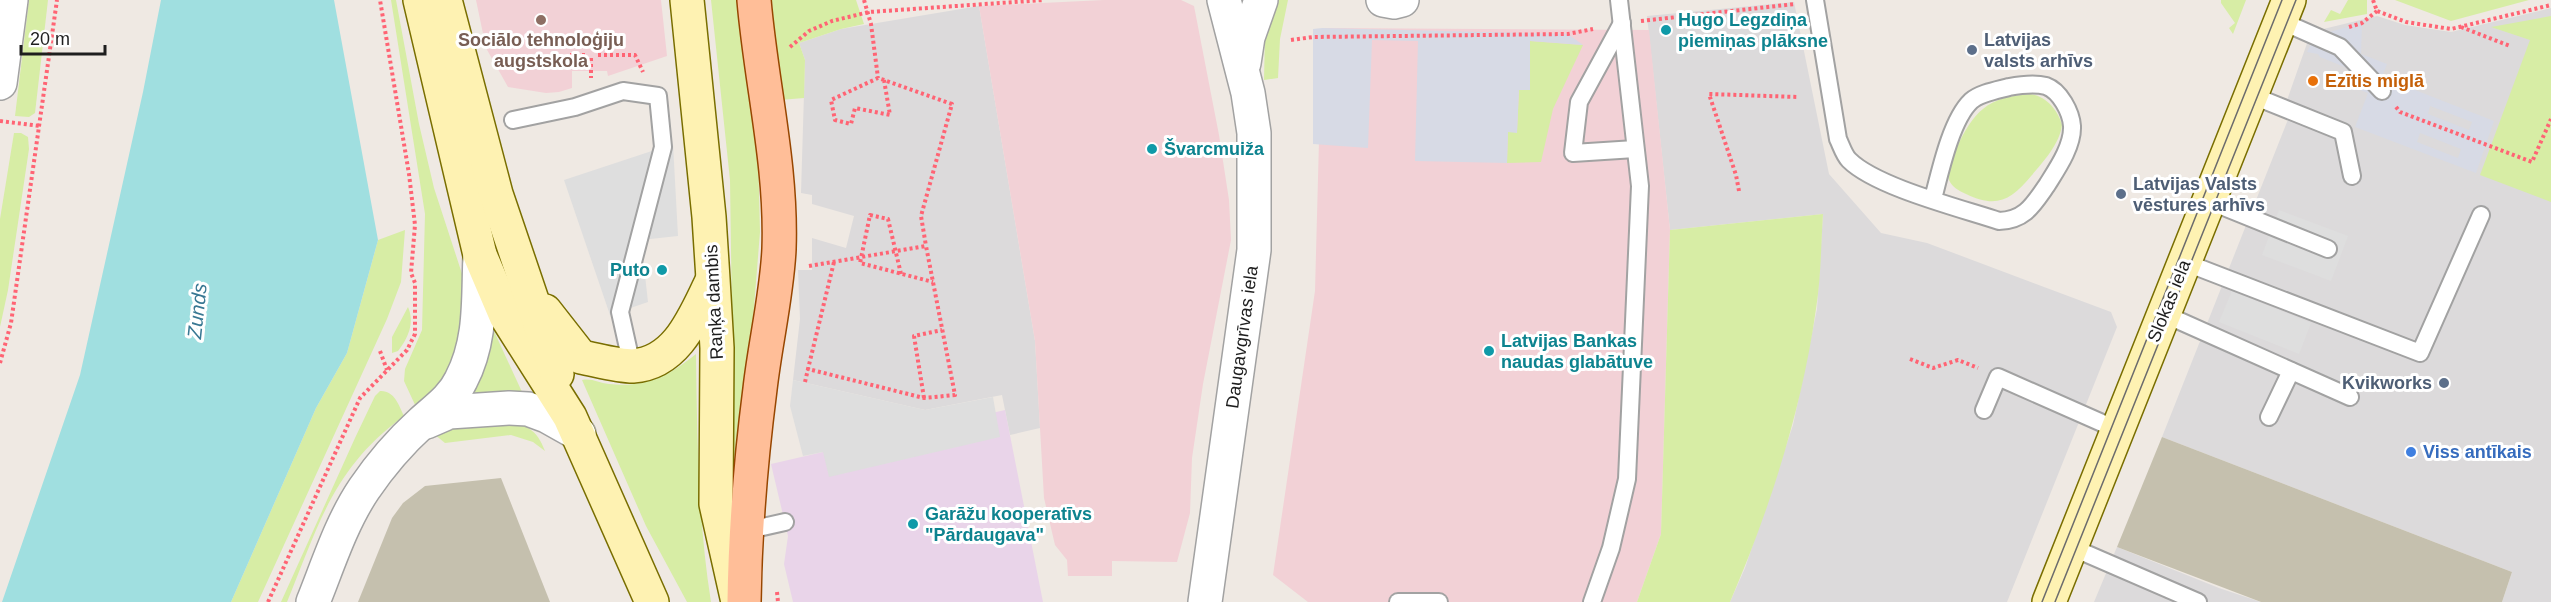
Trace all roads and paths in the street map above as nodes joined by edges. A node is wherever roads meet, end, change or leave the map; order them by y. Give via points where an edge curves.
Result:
1 (11, 0) edge
2 (57, 0) edge
3 (380, 0) edge
4 (420, 0) edge
5 (445, 0) edge
6 (687, 0) edge
7 (754, 0) edge
8 (864, 0) edge
9 (1044, 0) edge
10 (1224, 0) edge
11 (1261, 0) edge
12 (1383, 0) edge
13 (1402, 0) edge
14 (1619, 0) edge
15 (1815, 0) edge
16 (2373, 0) edge
17 (1793, 4) dead end
18 (2551, 5) edge
19 (2285, 11) edge
20 (868, 12) junction
21 (1702, 14) junction
22 (1622, 23) junction
23 (1704, 25) dead end
24 (2460, 27) junction
25 (1291, 40) dead end
26 (2510, 46) dead end
27 (786, 52) dead end
28 (570, 55) dead end
29 (585, 55) dead end
30 (598, 55) dead end
31 (623, 55) dead end
32 (591, 58) dead end
33 (591, 69) dead end
34 (1242, 71) junction
35 (878, 78) junction
36 (884, 80) junction
37 (0, 83) edge
38 (2382, 91) joint
39 (2251, 94) junction
40 (1798, 97) dead end
41 (2551, 119) edge
42 (513, 120) dead end
43 (0, 121) edge
44 (40, 126) junction
45 (1635, 149) junction
46 (2352, 176) dead end
47 (1739, 191) dead end
48 (1933, 199) junction
49 (2209, 201) junction
50 (2481, 214) dead end
51 (926, 246) junction
52 (2328, 249) dead end
53 (897, 251) junction
54 (480, 255) junction
55 (861, 257) junction
56 (834, 262) junction
57 (2184, 262) junction
58 (812, 266) dead end
59 (902, 274) junction
60 (713, 279) junction
61 (933, 282) junction
62 (530, 290) junction
63 (2164, 314) junction
64 (942, 329) junction
65 (380, 351) dead end
66 (1910, 359) dead end
67 (0, 363) edge
68 (632, 366) junction
69 (808, 369) junction
70 (387, 370) junction
71 (2291, 371) junction
72 (1998, 377) junction
73 (805, 382) dead end
74 (2350, 397) dead end
75 (924, 398) junction
76 (1984, 410) dead end
77 (2269, 417) dead end
78 (419, 425) junction
79 (575, 425) junction
80 (2118, 430) junction
81 (785, 522) dead end
82 (745, 531) junction
83 (2071, 547) junction
84 (1209, 601) edge
85 (268, 602) edge
86 (313, 602) edge
87 (652, 602) edge
88 (738, 602) edge
89 (744, 602) edge
90 (1398, 602) edge
91 (1439, 602) edge
92 (1592, 602) edge
93 (2049, 602) edge
94 (2198, 602) edge

1 - 37 street
2 - 44 path
3 - 70 path via 415,225 411,273 415,283 415,334 407,350
4 - 54 main road
5 - 62 main road via 493,185
6 - 60 main road, Raņķa dambis
7 - 82 main road via 777,175 779,250
8 - 20 path
9 - 20 path
10 - 34 street, Daugavgrīvas iela
11 - 34 street, Daugavgrīvas iela
12 - 13 street
14 - 22 lane
15 - 48 lane via 1838,139 1848,159 1883,181
16 - 24 path via 2377,11 2406,22
17 - 21 path
18 - 24 path
19 - 38 lane via 2340,47
19 - 39 main road, Slokas iela
20 - 27 path via 809,31
20 - 35 path
21 - 22 path
21 - 23 path
22 - 25 path via 1568,34
22 - 45 lane
22 - 45 lane via 1579,102 1573,153
24 - 26 path
28 - 29 path
30 - 31 path
32 - 33 path
34 - 84 street, Daugavgrīvas iela via 1254,133 1254,249
35 - 36 path
35 - 36 path via 831,100 835,120 851,124 855,108 890,115
36 - 51 path via 952,104 921,216
38 - 41 path via 2400,112 2532,162
39 - 46 lane via 2343,132
39 - 49 main road, Slokas iela
40 - 47 path via 1709,94
42 - 68 lane via 575,107 623,91 658,96 663,147 620,312
43 - 44 path
44 - 67 path via 11,323
45 - 92 lane via 1640,186 1627,478 1611,548
48 - 48 lane via 1999,221 2014,220 2024,213 2065,153 2072,127 2066,103 2047,86 2022,85 1994,90 1971,101 1955,126
49 - 52 lane
49 - 57 main road, Slokas iela
50 - 57 lane via 2420,354
51 - 53 path
51 - 61 path
53 - 55 path
53 - 55 path via 888,219 870,215
53 - 59 path
54 - 78 street via 480,311 469,362 446,402
54 - 79 main road via 506,316
55 - 56 path
55 - 59 path via 860,264
56 - 58 path
56 - 69 path
57 - 63 main road, Slokas iela
59 - 61 path
60 - 68 main road via 676,346 653,361
60 - 88 main road, Raņķa dambis via 717,348 716,504
61 - 64 path
62 - 68 main road via 581,357
62 - 79 main road
63 - 71 lane
63 - 80 main road, Slokas iela
64 - 75 path via 914,336
64 - 75 path via 955,395
65 - 70 path
66 - 72 path via 1934,368 1958,360
69 - 73 path
69 - 75 path
70 - 85 path via 360,398
71 - 74 lane
71 - 77 lane
72 - 76 lane
72 - 80 lane
78 - 79 street via 449,412 509,408 528,409
78 - 86 street via 364,489
79 - 87 main road
80 - 83 main road, Slokas iela
81 - 82 lane
82 - 89 main road
83 - 93 main road, Slokas iela
83 - 94 lane
90 - 91 lane

